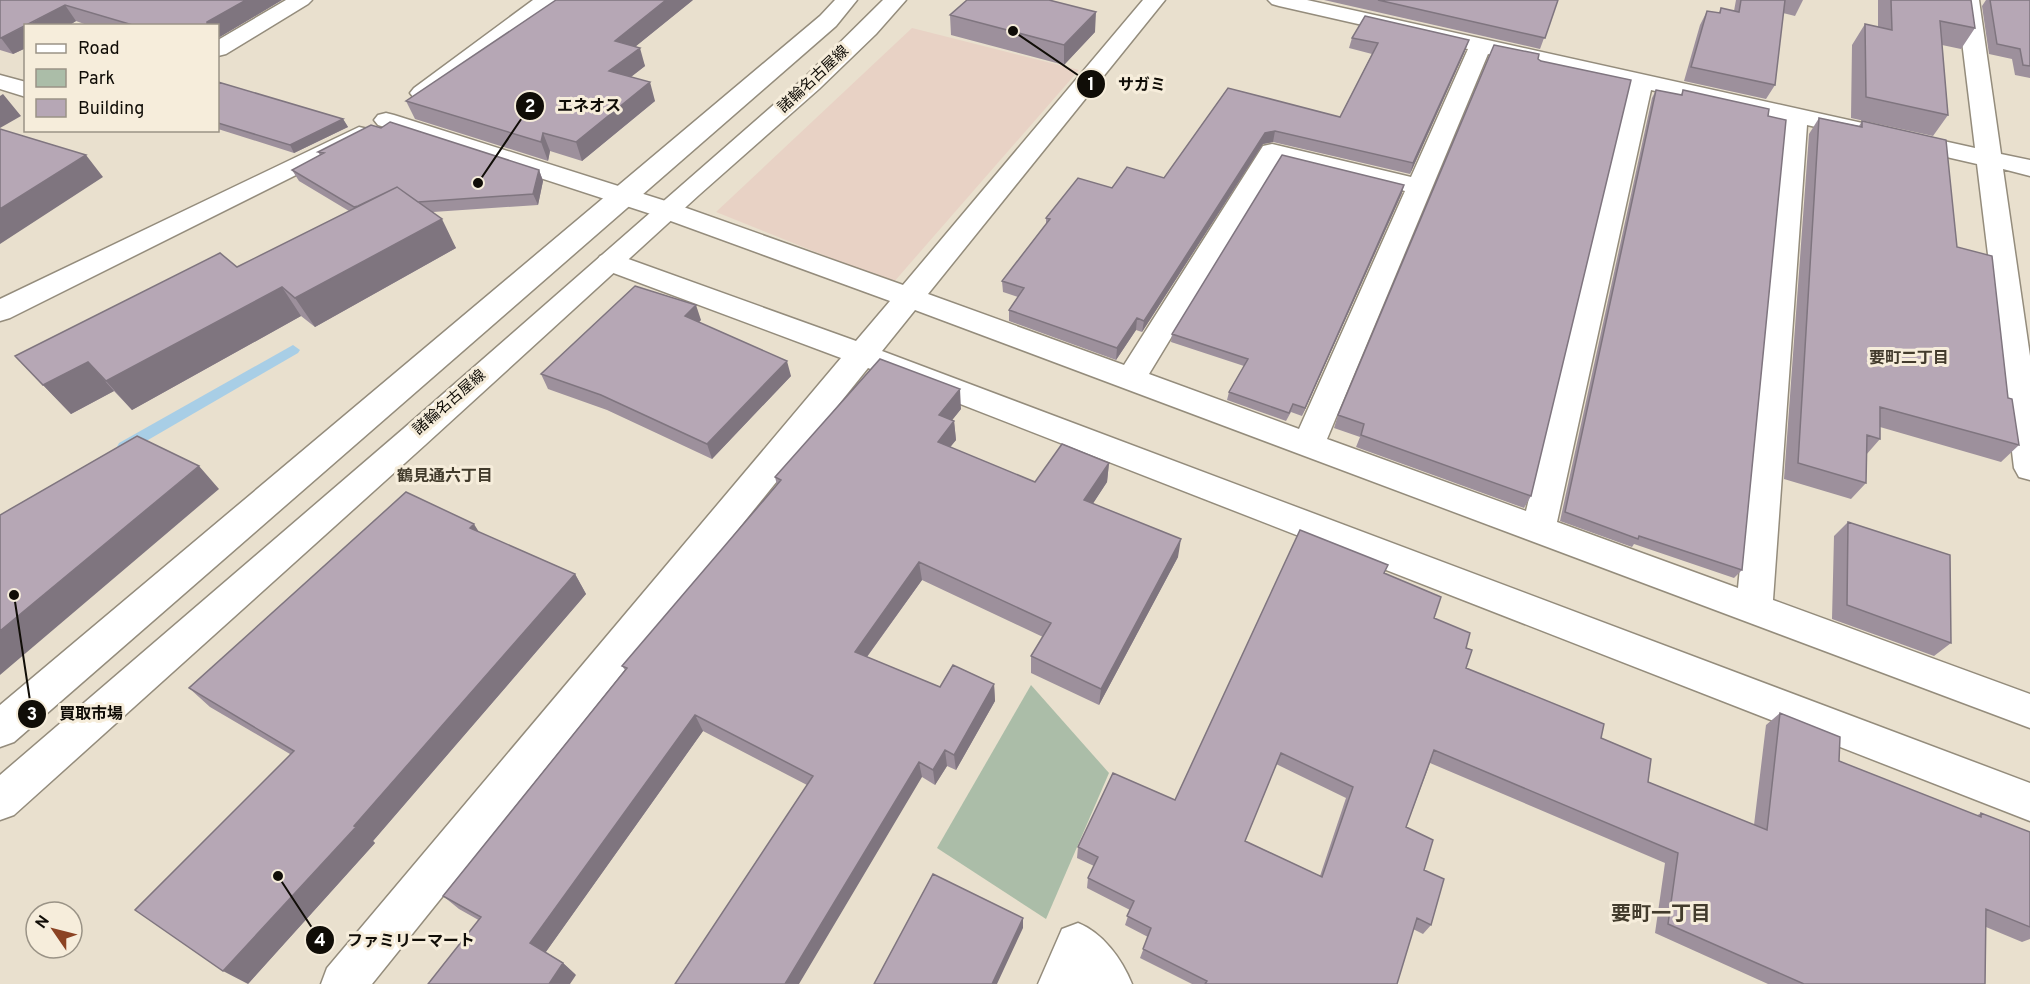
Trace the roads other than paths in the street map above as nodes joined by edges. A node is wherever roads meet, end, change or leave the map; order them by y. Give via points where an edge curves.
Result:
1 (301, 0) edge
2 (546, 0) edge
3 (846, 0) edge
4 (895, 0) edge
5 (1154, 0) edge
6 (1279, 0) edge
7 (1968, 0) edge
8 (1481, 45) junction
9 (219, 48) edge
10 (1642, 81) junction
11 (0, 82) edge
12 (24, 89) edge
13 (1796, 116) junction
14 (386, 120) junction
15 (1991, 160) junction
16 (2030, 168) edge
17 (1420, 187) junction
18 (623, 196) junction
19 (666, 210) junction
20 (610, 261) junction
21 (908, 297) junction
22 (0, 311) edge
23 (861, 354) junction
24 (1131, 379) junction
25 (1308, 445) junction
26 (2030, 468) edge
27 (1538, 529) junction
28 (1754, 609) junction
29 (2030, 711) edge
30 (0, 729) edge
31 (0, 801) edge
32 (2030, 802) edge
33 (343, 984) edge
34 (1060, 984) edge
35 (1110, 984) edge

1 - 9 street
2 - 14 street
3 - 18 street via 828,21
4 - 19 street, 諸輪名古屋線 via 779,113
5 - 21 street
6 - 8 street
7 - 15 street
8 - 10 street
8 - 17 street
10 - 13 street
10 - 27 street
11 - 12 street
13 - 15 street
13 - 28 street
14 - 18 street
14 - 22 street
15 - 16 street
15 - 26 street
17 - 24 street via 1272,152
17 - 25 street
18 - 19 street
18 - 30 street
19 - 20 street, 諸輪名古屋線
19 - 21 street
20 - 23 street
20 - 31 street, 諸輪名古屋線
21 - 23 street
21 - 24 street
23 - 32 street
23 - 33 street
24 - 25 street
25 - 27 street
27 - 28 street
28 - 29 street
34 - 35 street via 1078,945

